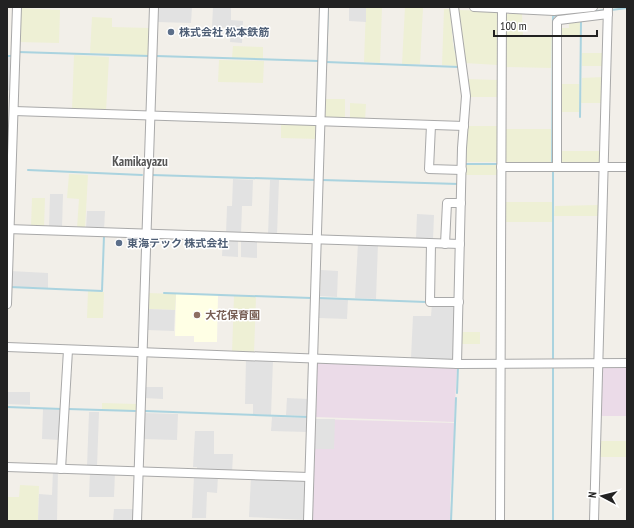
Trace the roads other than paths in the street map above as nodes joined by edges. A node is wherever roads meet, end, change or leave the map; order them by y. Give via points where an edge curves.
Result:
1 (17, 7) edge
2 (154, 7) edge
3 (324, 7) edge
4 (454, 7) edge
5 (474, 7) edge
6 (593, 7) edge
7 (502, 8) edge
8 (608, 10) edge
9 (14, 111) junction
10 (150, 116) junction
11 (321, 121) junction
12 (431, 125) junction
13 (464, 126) junction
14 (10, 151) edge
15 (501, 167) junction
16 (557, 167) junction
17 (603, 167) junction
18 (627, 167) edge
19 (462, 170) junction
20 (461, 203) junction
21 (8, 229) edge
22 (146, 234) junction
23 (317, 240) junction
24 (431, 244) junction
25 (445, 244) junction
26 (460, 244) junction
27 (459, 302) junction
28 (7, 304) edge
29 (7, 347) edge
30 (68, 350) junction
31 (142, 353) junction
32 (313, 358) junction
33 (598, 363) junction
34 (627, 363) edge
35 (457, 364) junction
36 (500, 364) junction
37 (7, 467) edge
38 (61, 469) junction
39 (138, 472) junction
40 (309, 477) junction
41 (137, 521) edge
42 (308, 521) edge
43 (500, 521) edge
44 (594, 521) edge

1 - 9 street
2 - 10 street
3 - 11 street
4 - 13 street via 466,96
5 - 7 street
6 - 7 street via 554,11
7 - 15 street
8 - 16 street via 557,22
8 - 17 street
9 - 10 street
9 - 14 street
10 - 11 street
10 - 22 street
11 - 12 street
11 - 23 street
12 - 13 street
12 - 19 street via 429,169
13 - 19 street
14 - 21 street
15 - 16 street
15 - 36 street
16 - 17 street
17 - 18 street
17 - 33 street
19 - 20 street
20 - 25 street via 446,202
20 - 26 street
21 - 22 street
21 - 28 street
22 - 23 street
22 - 31 street
23 - 24 street
23 - 32 street
24 - 25 street
24 - 27 street via 430,302
25 - 26 street
26 - 27 street
27 - 35 street
29 - 30 street
30 - 31 street
30 - 38 street
31 - 32 street
31 - 39 street
32 - 35 street
32 - 40 street
33 - 34 street
33 - 36 street
33 - 44 street
35 - 36 street
36 - 43 street
37 - 38 street
38 - 39 street
39 - 40 street
39 - 41 street
40 - 42 street

